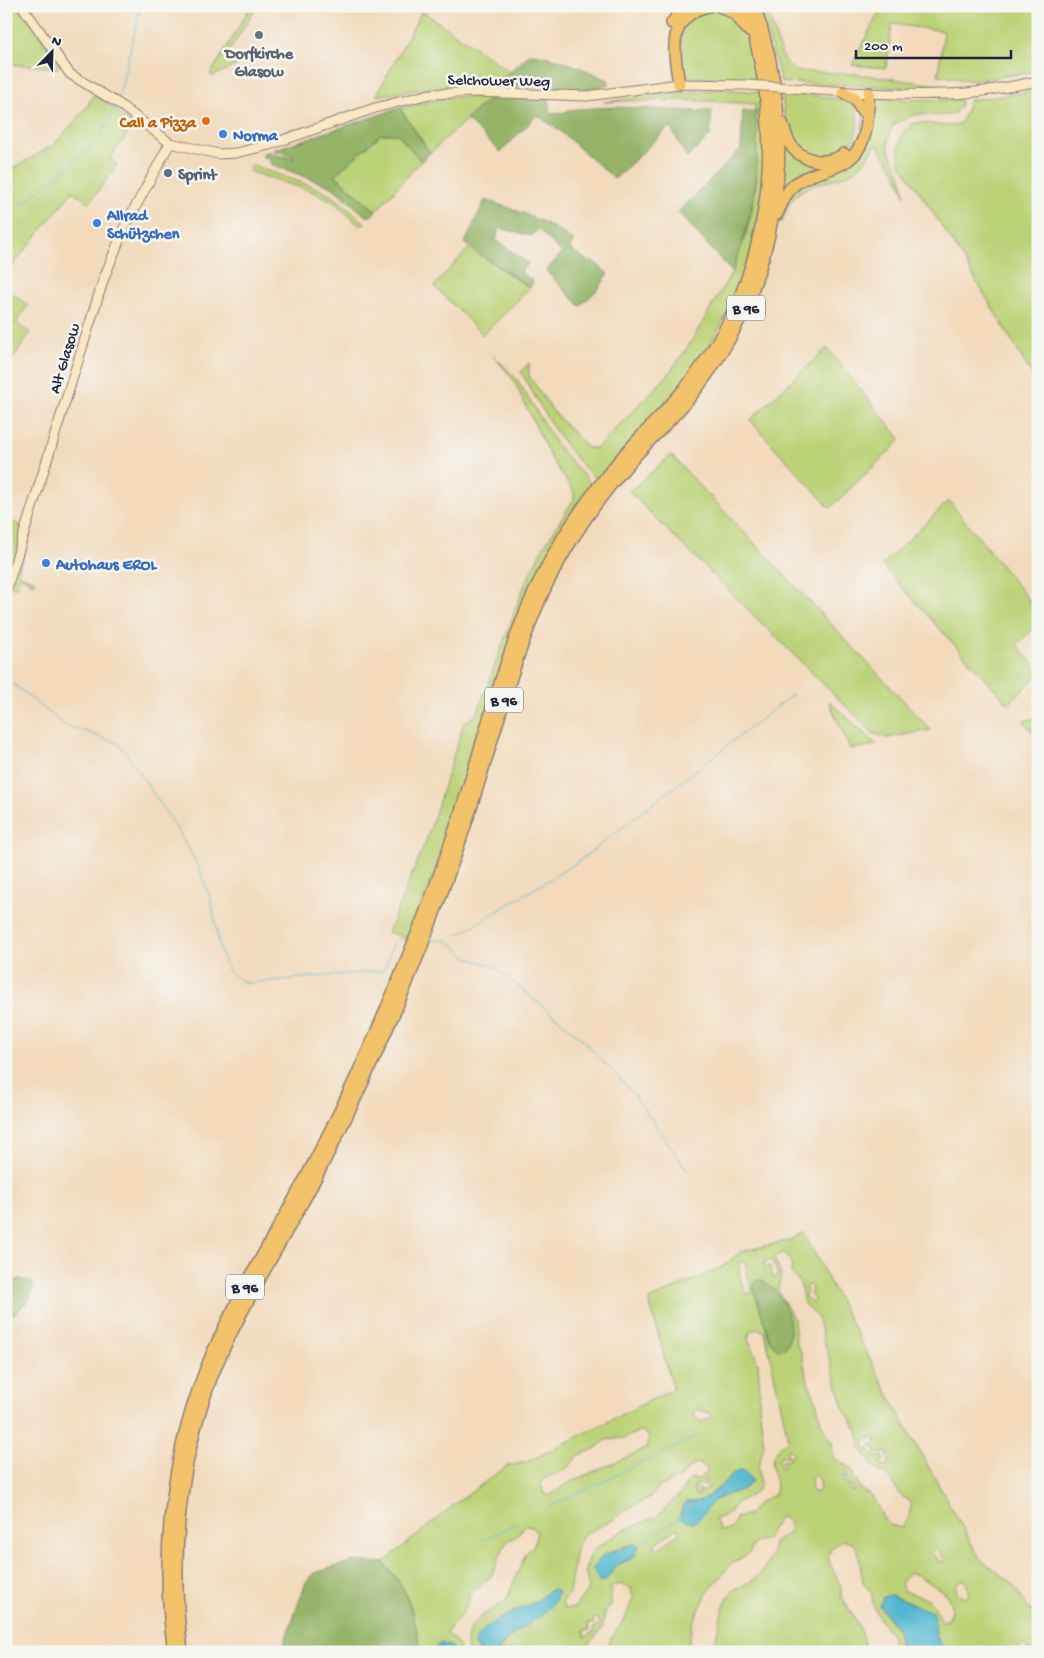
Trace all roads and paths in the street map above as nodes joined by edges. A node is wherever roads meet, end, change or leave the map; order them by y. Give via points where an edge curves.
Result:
1 (22, 6) edge
2 (684, 6) edge
3 (708, 6) edge
4 (719, 6) edge
5 (744, 6) edge
6 (754, 6) edge
7 (756, 41) junction
8 (1038, 82) edge
9 (675, 85) junction
10 (843, 92) junction
11 (866, 93) junction
12 (862, 111) junction
13 (779, 115) junction
14 (170, 143) junction
15 (771, 227) junction
16 (6, 591) edge
17 (422, 933) junction
18 (416, 948) junction
19 (174, 1652) edge
20 (182, 1652) edge

1 - 14 street via 70,74 116,102
2 - 9 highway via 671,25 670,33
3 - 9 highway via 694,10 679,25
4 - 7 highway via 734,13
5 - 7 highway, B 96
6 - 13 highway, B 96 via 767,42
7 - 17 highway, B 96 via 768,111 769,161 765,214 747,280 706,360 590,497 546,568 514,640
8 - 11 street, Selchower Weg via 968,93
9 - 10 street, Selchower Weg, bridge via 747,85
9 - 14 street, Selchower Weg via 587,96 478,92 438,94 375,108 236,153 219,154
10 - 11 street, Selchower Weg
10 - 12 highway via 855,99
11 - 12 highway
11 - 15 highway via 866,128 860,148 838,166 793,185
12 - 13 highway via 859,134 853,145 841,156 825,162 799,154 789,143
13 - 15 highway, B 96 via 779,158
14 - 16 street, Alt Glasow via 124,226 104,278
15 - 17 highway, B 96 via 750,297 715,364 596,504 568,546 542,595 520,651 460,841
17 - 18 highway, B 96
18 - 19 highway, B 96 via 341,1109 229,1318 197,1394 180,1453 170,1516 168,1572
18 - 20 highway, B 96 via 349,1111 235,1325 205,1396 188,1457 179,1516 176,1571

